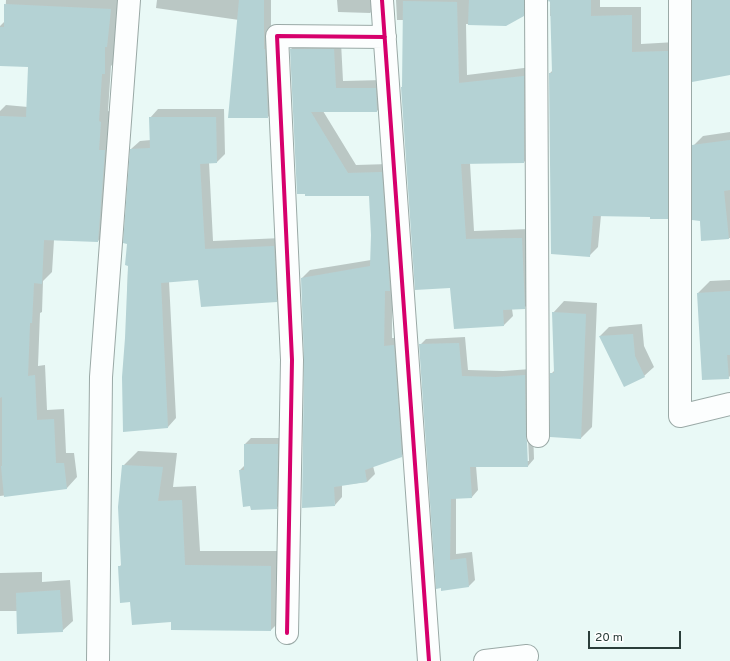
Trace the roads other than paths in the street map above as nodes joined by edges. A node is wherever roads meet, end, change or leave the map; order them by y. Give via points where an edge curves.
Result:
1 (129, 0) edge
2 (382, 0) edge
3 (536, 0) edge
4 (680, 0) edge
5 (385, 37) junction
6 (730, 404) edge
7 (538, 436) dead end
8 (288, 634) dead end
9 (527, 656) dead end
10 (98, 661) edge
11 (429, 661) edge
12 (485, 661) edge

1 - 10 street via 101,377
2 - 5 street
3 - 7 street
4 - 6 street via 680,416
5 - 8 street via 277,36 292,360
5 - 11 street
9 - 12 street

